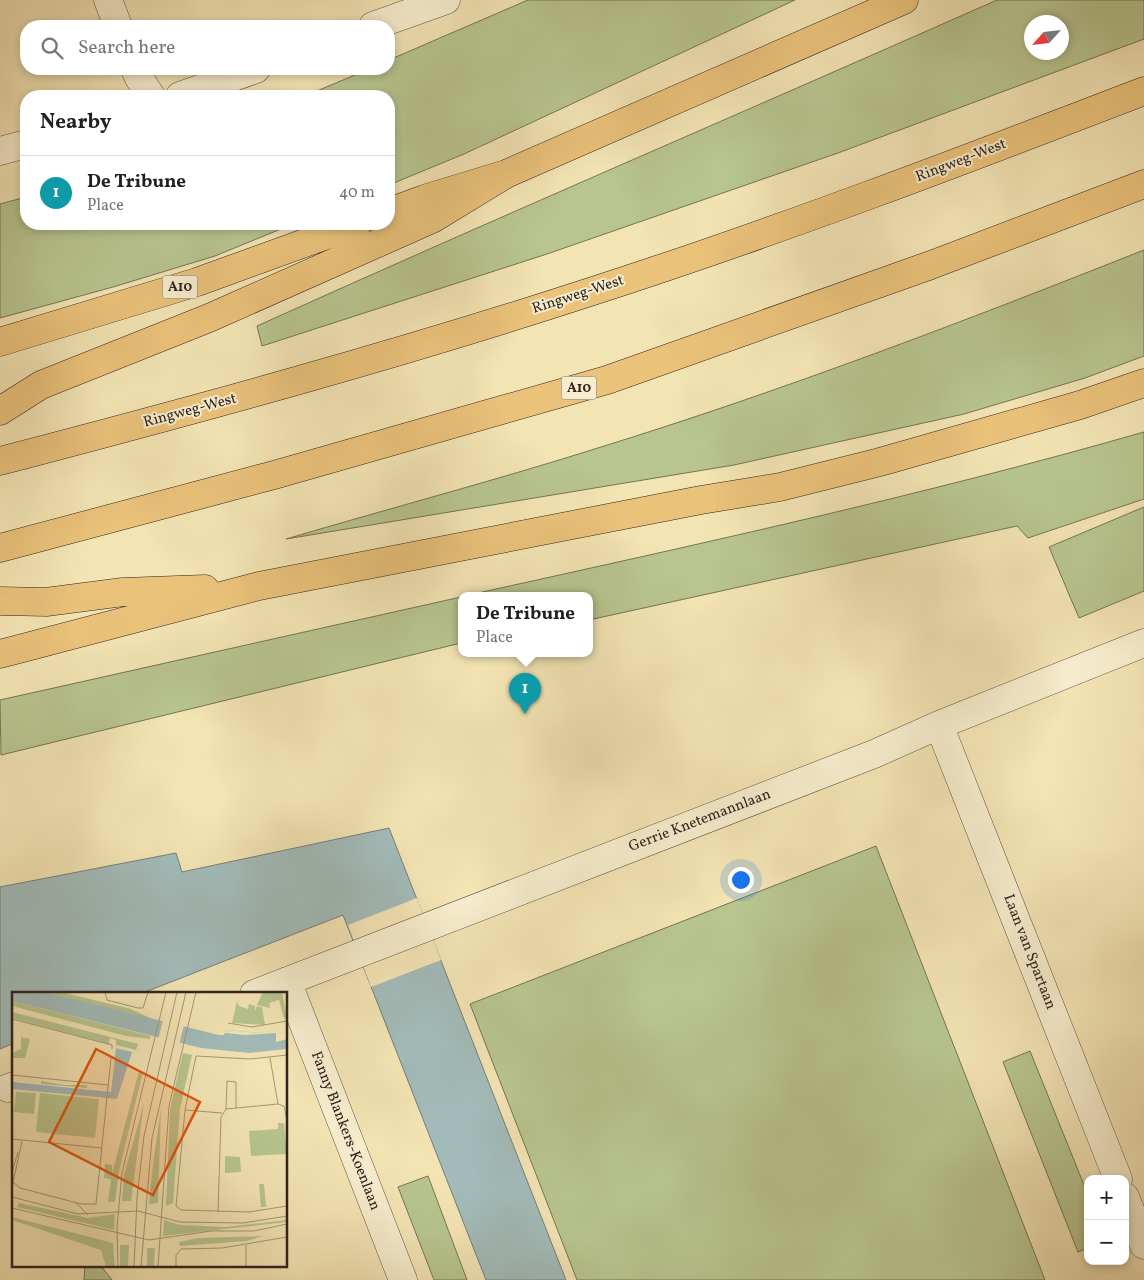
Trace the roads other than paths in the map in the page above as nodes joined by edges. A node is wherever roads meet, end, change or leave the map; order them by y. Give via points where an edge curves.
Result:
1 (108, 0) edge
2 (446, 0) edge
3 (904, 0) edge
4 (116, 20) edge
5 (390, 20) edge
6 (138, 75) edge
7 (239, 75) edge
8 (147, 90) edge
9 (197, 90) edge
10 (1144, 90) edge
11 (20, 146) edge
12 (0, 151) edge
13 (506, 174) junction
14 (1144, 184) edge
15 (395, 210) edge
16 (340, 230) edge
17 (0, 342) edge
18 (1144, 383) edge
19 (0, 411) edge
20 (0, 461) edge
21 (0, 548) edge
22 (258, 586) junction
23 (0, 601) edge
24 (1144, 642) edge
25 (0, 654) edge
26 (940, 725) junction
27 (287, 981) junction
28 (259, 992) edge
29 (1116, 1175) edge
30 (1129, 1207) edge
31 (1144, 1245) edge
32 (403, 1280) edge

1 - 4 street
2 - 5 street
3 - 13 highway
6 - 8 street
7 - 9 street
10 - 20 highway, Ringweg-West via 900,185 594,291 204,408
11 - 12 street
13 - 15 highway
13 - 19 highway via 432,219 210,318 42,385
14 - 21 highway, A10 via 932,265 607,380 274,475
16 - 17 highway, A10 via 197,282
18 - 22 highway via 1071,408 780,487
22 - 23 highway via 123,592 46,602
22 - 25 highway
24 - 26 street, Gerrie Knetemannlaan
26 - 27 street, Gerrie Knetemannlaan
26 - 29 street, Laan van Spartaan
27 - 28 street, Gerrie Knetemannlaan
27 - 32 street, Fanny Blankers-Koenlaan
30 - 31 street

